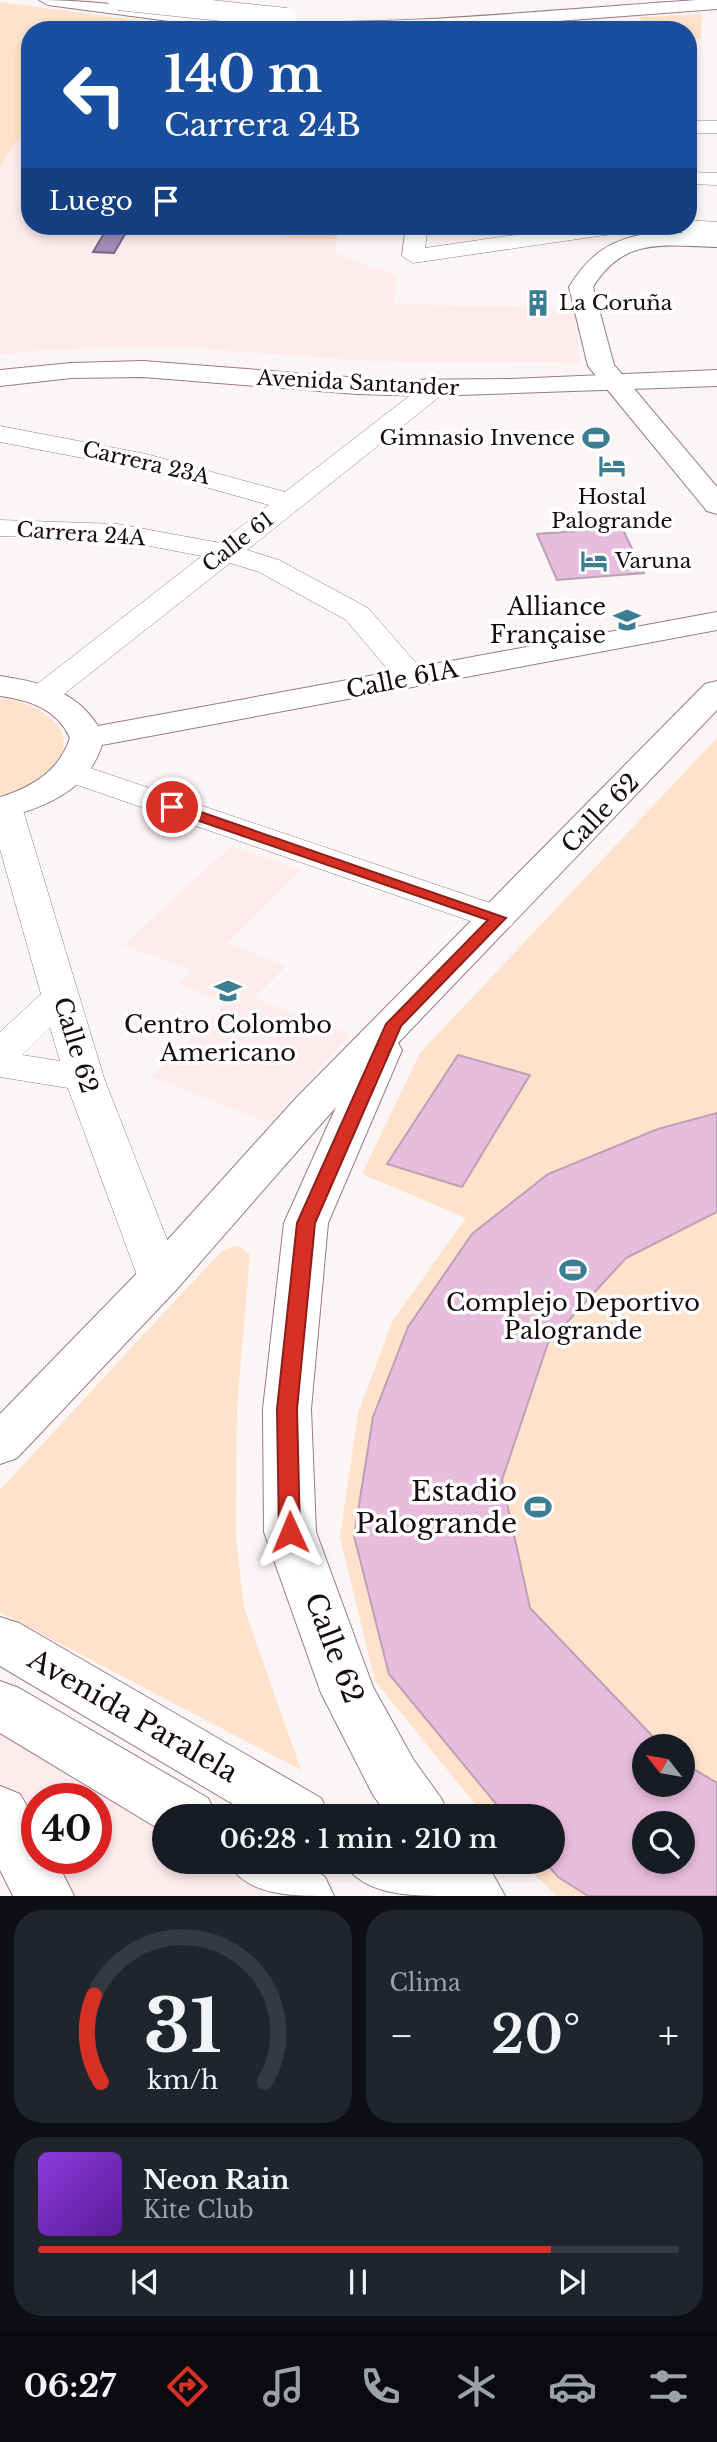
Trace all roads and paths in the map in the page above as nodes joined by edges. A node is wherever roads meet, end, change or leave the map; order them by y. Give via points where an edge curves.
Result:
1 (48, 0) edge
2 (57, 0) edge
3 (118, 0) edge
4 (655, 0) edge
5 (152, 2) edge
6 (717, 4) edge
7 (172, 16) junction
8 (211, 21) edge
9 (432, 21) edge
10 (697, 127) edge
11 (717, 127) edge
12 (697, 178) edge
13 (717, 179) edge
14 (697, 227) edge
15 (717, 229) edge
16 (416, 235) edge
17 (556, 235) edge
18 (717, 240) edge
19 (0, 362) edge
20 (717, 362) edge
21 (608, 375) junction
22 (0, 378) edge
23 (717, 378) edge
24 (434, 389) junction
25 (0, 434) edge
26 (712, 491) edge
27 (289, 502) junction
28 (0, 528) edge
29 (225, 552) junction
30 (717, 621) edge
31 (412, 678) junction
32 (0, 686) edge
33 (717, 691) edge
34 (43, 695) junction
35 (87, 738) junction
36 (72, 772) junction
37 (2, 808) edge
38 (498, 918) junction
39 (60, 996) junction
40 (394, 1024) junction
41 (0, 1054) edge
42 (0, 1064) edge
43 (84, 1078) junction
44 (249, 1177) junction
45 (306, 1223) junction
46 (160, 1278) junction
47 (0, 1445) edge
48 (0, 1639) edge
49 (0, 1705) edge
50 (168, 1804) edge
51 (282, 1804) edge
52 (412, 1804) edge
53 (0, 1812) edge
54 (273, 1874) edge
55 (391, 1874) edge
56 (460, 1874) edge
57 (44, 1896) edge
58 (304, 1896) edge
59 (425, 1896) edge
60 (475, 1896) edge

1 - 7 main road
2 - 5 main road
3 - 4 main road, bridge via 286,18 388,18
5 - 7 main road
6 - 9 main road
7 - 8 main road
10 - 11 street
12 - 13 street
14 - 15 street
16 - 17 street via 413,256
18 - 21 main road via 639,243 613,250 592,270 581,286
19 - 21 main road, Avenida Santander via 142,355 400,372
20 - 21 main road, Avenida Santander
21 - 23 main road, Avenida Santander
21 - 24 main road, Avenida Santander
21 - 26 main road
22 - 24 main road, Avenida Santander via 141,369
24 - 27 street, Calle 61
25 - 27 street, Carrera 23A via 187,470
27 - 29 street, Calle 61
28 - 29 street, Carrera 24A via 118,532
29 - 31 street, Carrera 24A via 269,566 357,614
29 - 34 street, Calle 61
30 - 31 main road, Calle 61A
31 - 35 main road, Calle 61A
32 - 34 main road
33 - 38 main road, Calle 62
34 - 35 main road via 74,713
35 - 36 main road via 84,755
36 - 37 main road via 55,786
36 - 38 street
37 - 39 street, Calle 62
38 - 40 main road, Calle 62
39 - 41 street
39 - 43 street, Calle 62
40 - 44 main road, Calle 62
40 - 45 main road, Calle 62
42 - 43 street
43 - 46 street, Calle 62
44 - 45 main road via 280,1167 301,1169 307,1185
44 - 46 main road, Calle 62
45 - 52 main road, Calle 62 via 287,1409 290,1532 348,1693
46 - 47 main road, Calle 62
48 - 51 main road, Avenida Paralela
49 - 50 main road
53 - 57 main road
54 - 58 main road
55 - 59 main road
56 - 60 main road

